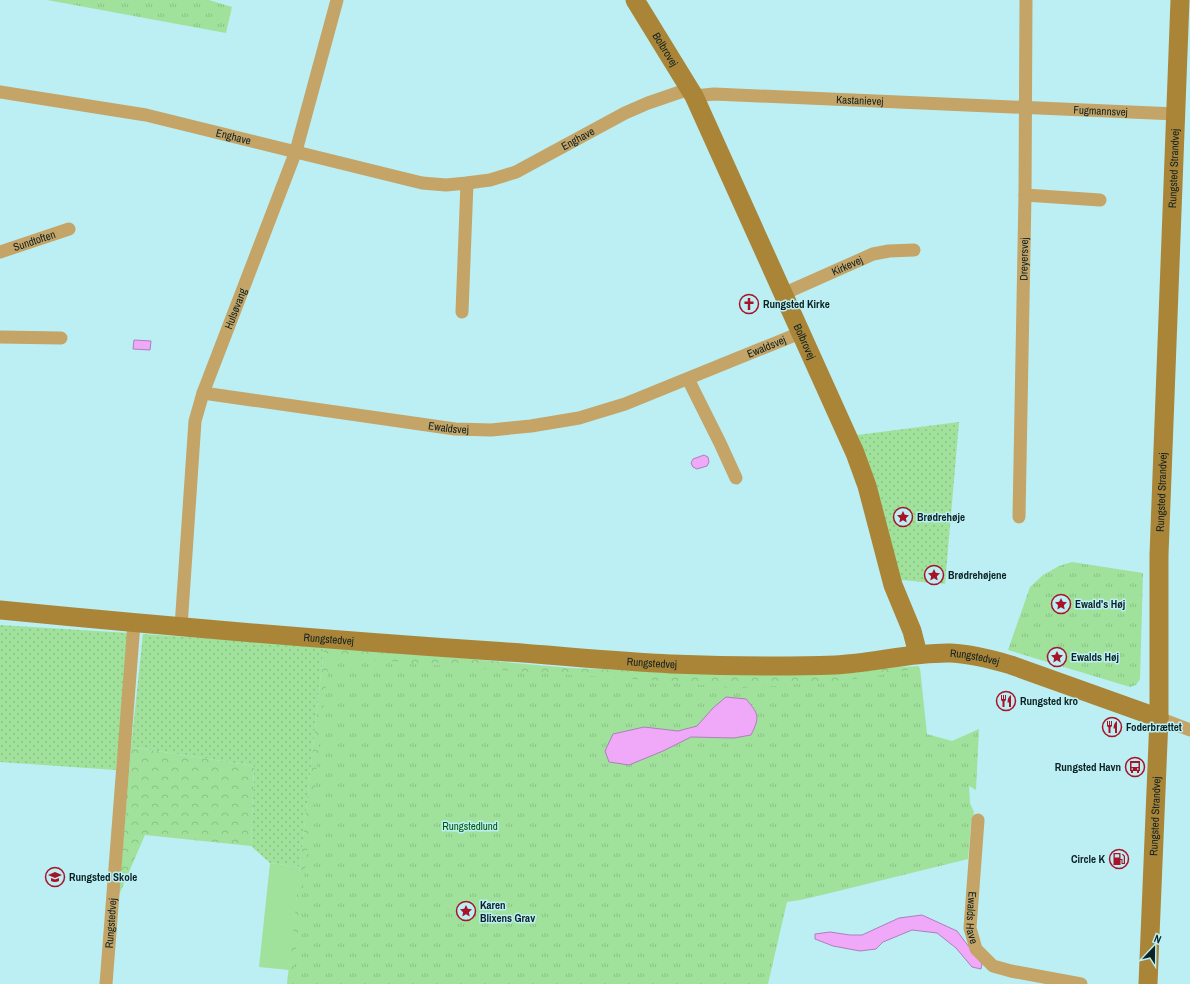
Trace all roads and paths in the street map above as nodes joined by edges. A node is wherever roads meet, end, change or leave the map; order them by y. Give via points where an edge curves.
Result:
1 (337, 0) edge
2 (635, 0) edge
3 (1026, 0) edge
4 (1180, 0) edge
5 (0, 92) edge
6 (691, 93) junction
7 (1025, 108) junction
8 (1176, 114) junction
9 (296, 151) junction
10 (467, 184) junction
11 (1025, 195) junction
12 (1100, 200) dead end
13 (69, 229) dead end
14 (914, 250) dead end
15 (0, 252) edge
16 (783, 294) junction
17 (462, 312) dead end
18 (800, 333) junction
19 (0, 337) edge
20 (61, 338) dead end
21 (688, 379) junction
22 (203, 394) junction
23 (736, 478) dead end
24 (1019, 517) dead end
25 (0, 610) edge
26 (134, 623) junction
27 (181, 627) junction
28 (918, 654) junction
29 (1160, 718) junction
30 (1190, 730) edge
31 (978, 820) dead end
32 (106, 984) edge
33 (1081, 984) edge
34 (1148, 984) edge

1 - 9 street, Hulsøvang
2 - 6 main road, Bolbrovej
3 - 7 street, Dreyersvej
4 - 8 main road, Rungsted Strandvej
5 - 9 street, Enghave via 146,115
6 - 7 street, Kastanievej
6 - 10 street, Enghave via 648,103 625,113 516,172
6 - 16 main road, Bolbrovej
7 - 8 street, Fugmannsvej
7 - 11 street, Dreyersvej
8 - 29 main road, Rungsted Strandvej via 1159,555
9 - 10 street, Enghave via 422,183
9 - 22 street, Hulsøvang
10 - 17 street
11 - 12 street
11 - 24 street, Dreyersvej
13 - 15 street, Sundtoften
14 - 16 street, Kirkevej via 873,254
16 - 18 main road, Bolbrovej
18 - 21 street, Ewaldsvej
18 - 28 main road, Bolbrovej via 867,486 893,585 912,631
19 - 20 street
21 - 22 street, Ewaldsvej via 625,404 579,418 491,430 455,429
21 - 23 street
22 - 27 street, Hulsøvang via 195,421
25 - 26 main road, Rungstedvej
26 - 27 main road, Rungstedvej
26 - 32 street, Rungstedvej
27 - 28 main road, Rungstedvej via 669,664 837,665
28 - 29 main road, Rungstedvej via 952,653 989,658
29 - 30 street
29 - 34 main road, Rungsted Strandvej
31 - 33 street, Ewalds Have via 970,928 976,949 993,966

